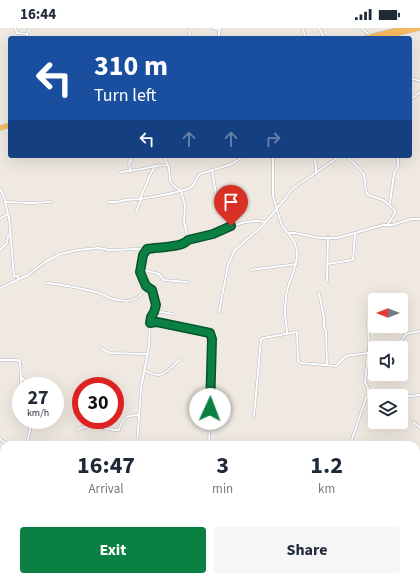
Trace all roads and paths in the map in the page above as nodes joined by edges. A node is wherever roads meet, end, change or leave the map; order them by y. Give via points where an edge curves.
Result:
1 (15, 28) edge
2 (31, 28) edge
3 (213, 28) edge
4 (361, 28) edge
5 (405, 28) edge
6 (420, 28) edge
7 (220, 29) edge
8 (27, 34) joint
9 (371, 36) joint
10 (389, 36) edge
11 (420, 92) edge
12 (412, 98) edge
13 (131, 158) edge
14 (165, 158) edge
15 (241, 158) edge
16 (273, 158) edge
17 (314, 158) edge
18 (337, 158) edge
19 (348, 158) edge
20 (398, 158) edge
21 (168, 165) junction
22 (155, 166) junction
23 (212, 170) junction
24 (130, 171) junction
25 (121, 172) dead end
26 (316, 173) junction
27 (0, 189) edge
28 (181, 190) junction
29 (141, 199) junction
30 (217, 200) dead end
31 (6, 202) junction
32 (50, 202) dead end
33 (109, 202) dead end
34 (390, 204) junction
35 (277, 208) junction
36 (136, 212) dead end
37 (8, 214) junction
38 (0, 218) edge
39 (420, 219) edge
40 (265, 222) junction
41 (388, 224) junction
42 (288, 233) junction
43 (355, 233) junction
44 (11, 234) junction
45 (322, 238) junction
46 (328, 238) junction
47 (188, 240) junction
48 (327, 242) junction
49 (146, 249) junction
50 (0, 250) edge
51 (297, 264) junction
52 (327, 264) junction
53 (141, 270) junction
54 (250, 270) dead end
55 (18, 279) junction
56 (327, 281) dead end
57 (186, 282) dead end
58 (47, 283) dead end
59 (146, 286) junction
60 (0, 288) edge
61 (319, 293) dead end
62 (155, 311) junction
63 (219, 312) dead end
64 (174, 314) dead end
65 (150, 323) junction
66 (420, 331) edge
67 (287, 333) junction
68 (401, 341) edge
69 (102, 349) dead end
70 (147, 354) junction
71 (368, 354) joint
72 (0, 360) edge
73 (179, 360) dead end
74 (327, 365) junction
75 (144, 370) junction
76 (21, 377) edge
77 (368, 389) edge
78 (420, 395) edge
79 (408, 396) edge
80 (368, 397) edge
81 (139, 415) junction
82 (254, 416) dead end
83 (413, 422) dead end
84 (420, 428) edge
85 (29, 429) edge
86 (77, 430) dead end
87 (27, 441) edge
88 (137, 441) edge
89 (209, 441) edge
90 (351, 441) edge

1 - 8 street via 17,33
2 - 8 street
3 - 7 street
4 - 9 street
5 - 9 highway
6 - 10 highway
11 - 12 street
13 - 24 street
14 - 21 street
15 - 23 street via 232,164
16 - 35 street via 272,190
17 - 26 street
18 - 26 street
19 - 34 street via 364,176 368,195
20 - 34 street
21 - 22 street
21 - 28 street via 170,181
22 - 24 street
22 - 29 street
23 - 28 street via 200,174 192,187
23 - 30 street
24 - 25 street
26 - 35 street via 292,189
27 - 31 street
28 - 29 street
28 - 47 street
29 - 33 street
29 - 36 street
31 - 32 street
31 - 37 street
34 - 41 street via 395,211
35 - 40 street
35 - 42 street via 282,226
37 - 38 street
37 - 44 street
39 - 41 street
40 - 47 street via 240,223 213,234
40 - 63 street via 236,249 229,260
41 - 43 street
42 - 45 street
42 - 51 street via 296,248
43 - 46 street via 339,238
43 - 52 street via 353,260
44 - 50 street
44 - 55 street via 14,276 18,276
45 - 46 street
45 - 48 street
46 - 48 street
47 - 49 street via 186,243 166,248
48 - 52 street
49 - 53 street
49 - 55 street via 99,248 60,254
51 - 54 street
51 - 67 street via 287,294
52 - 56 street
53 - 57 street via 159,274 164,280
53 - 59 street
55 - 60 street
58 - 59 street via 98,292 110,298 125,300 140,297
59 - 62 street via 152,291
61 - 74 street via 326,331
62 - 64 street
62 - 65 street
65 - 70 street
65 - 89 street via 157,322 210,333 212,339
66 - 68 street via 406,334
67 - 74 street via 298,332 299,362
67 - 82 street via 262,338
69 - 70 street via 110,352
70 - 75 street
71 - 74 street via 346,356 336,366
71 - 77 street via 365,383
72 - 76 street via 20,361
73 - 75 street via 160,375
75 - 81 street
78 - 79 street
80 - 90 street
81 - 86 street via 128,416 123,420 119,430 90,426
81 - 88 street
83 - 84 street
85 - 87 street

